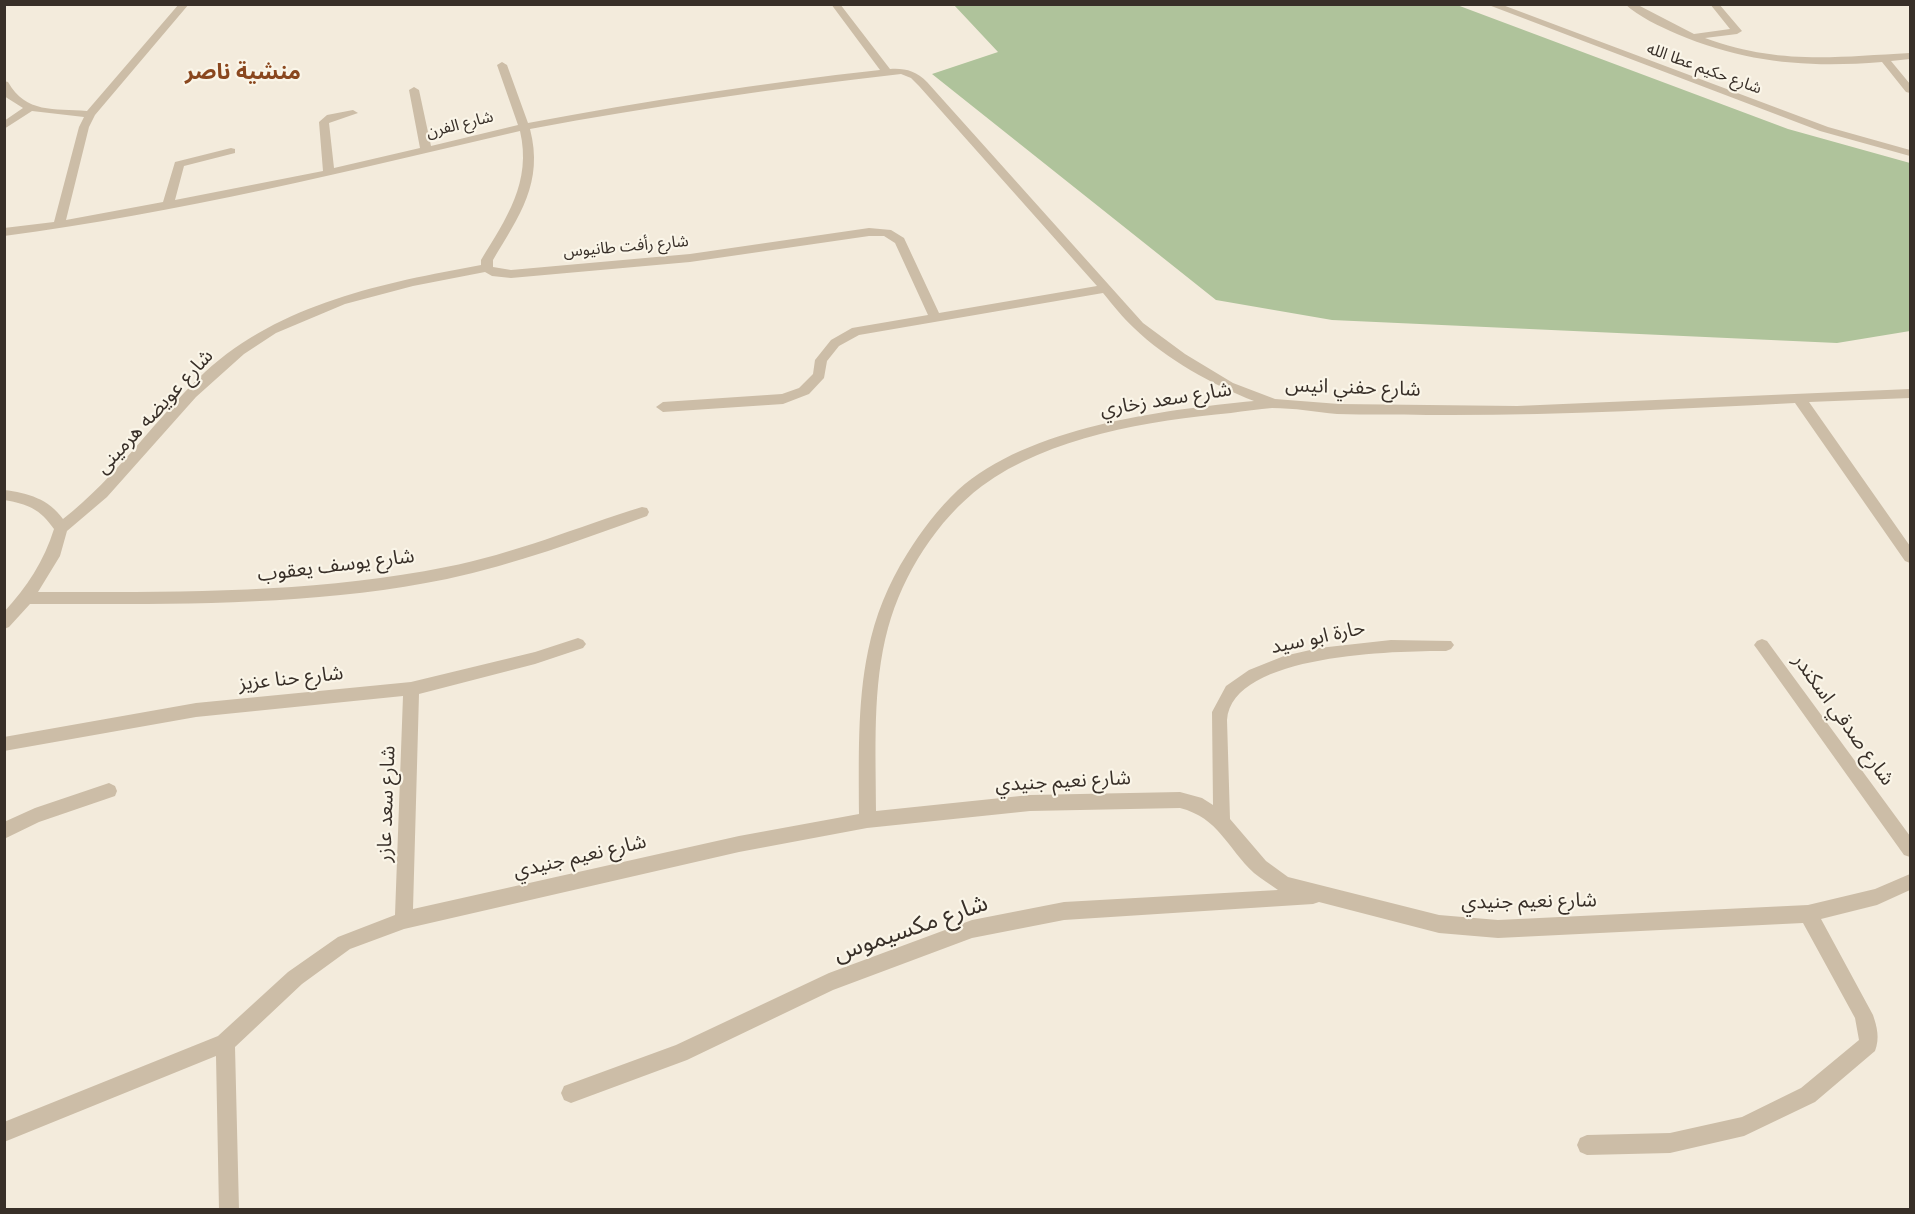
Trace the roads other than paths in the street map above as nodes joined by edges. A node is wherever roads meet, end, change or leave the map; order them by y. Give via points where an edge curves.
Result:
1 (185, 4) edge
2 (835, 4) edge
3 (1490, 4) edge
4 (1629, 4) edge
5 (1714, 4) edge
6 (1693, 37) junction
7 (1911, 56) edge
8 (1884, 58) junction
9 (502, 65) dead end
10 (886, 71) junction
11 (4, 84) edge
12 (923, 84) joint
13 (414, 90) dead end
14 (1911, 90) edge
15 (30, 108) junction
16 (353, 112) dead end
17 (90, 114) junction
18 (4, 126) edge
19 (525, 127) junction
20 (426, 150) junction
21 (231, 151) dead end
22 (1911, 153) edge
23 (329, 173) junction
24 (168, 204) junction
25 (59, 225) junction
26 (4, 232) edge
27 (487, 268) junction
28 (1105, 289) junction
29 (935, 317) junction
30 (1911, 393) edge
31 (1799, 398) junction
32 (1274, 404) junction
33 (663, 407) dead end
34 (4, 495) edge
35 (642, 512) dead end
36 (61, 528) junction
37 (1911, 557) edge
38 (26, 598) junction
39 (4, 623) edge
40 (578, 644) dead end
41 (1446, 645) dead end
42 (1762, 645) dead end
43 (411, 689) junction
44 (4, 744) edge
45 (109, 791) dead end
46 (867, 820) junction
47 (1222, 822) junction
48 (4, 831) edge
49 (1911, 849) edge
50 (1911, 882) edge
51 (1325, 895) junction
52 (1808, 914) junction
53 (404, 920) junction
54 (225, 1042) junction
55 (571, 1093) dead end
56 (4, 1132) edge
57 (1587, 1145) dead end
58 (229, 1209) edge

1 - 17 street
2 - 10 street
3 - 22 street, شارع حكيم عطا الله via 1813,125
4 - 6 street
5 - 6 street via 1737,31
6 - 8 street via 1803,62
7 - 8 street
8 - 14 street
9 - 19 street
10 - 12 street, شارع الفرن via 902,71
10 - 19 street, شارع الفرن
11 - 15 street via 7,94
12 - 28 street, شارع حفني انيس
13 - 20 street
15 - 17 street
15 - 18 street
16 - 23 street via 324,122
17 - 25 street
19 - 20 street, شارع الفرن
19 - 27 street via 531,161 527,185 487,260
20 - 23 street, شارع الفرن
21 - 24 street via 179,164
23 - 24 street, شارع الفرن
24 - 25 street, شارع الفرن
25 - 26 street, شارع الفرن
27 - 29 street, شارع رأفت طانيوس via 511,274 690,258 869,232 887,233 900,241
27 - 36 street, شارع عويضه هرمينى via 385,286 313,310 253,341 211,375 110,488
28 - 29 street
28 - 32 street, شارع حفني انيس via 1139,326 1181,357 1228,386
29 - 33 street via 856,331 835,343 821,360 819,375 804,391 783,399
30 - 31 street, شارع حفني انيس
31 - 32 street, شارع حفني انيس via 1516,411 1339,409
31 - 37 street
32 - 46 street, شارع سعد زخاري via 1141,420 1086,434 1029,455 979,482 935,523 905,570 880,629 868,708
34 - 36 street via 48,509
35 - 38 street, شارع يوسف يعقوب via 508,559 348,590 261,597
36 - 38 street via 53,556
38 - 39 street
40 - 43 street, شارع حنا عزيز
41 - 47 street, حارة ابو سيد via 1393,644 1341,650 1292,661 1235,686 1220,713
42 - 49 street, شارع صدقي اسكندر
43 - 44 street, شارع حنا عزيز via 196,710
43 - 53 street, شارع سعد عازر
45 - 48 street
46 - 47 street, شارع نعيم جنيدي via 1030,803 1180,800 1202,806
46 - 53 street, شارع نعيم جنيدي via 740,844
47 - 51 street, شارع نعيم جنيدي via 1260,867 1284,884
50 - 52 street, شارع نعيم جنيدي via 1877,897
51 - 52 street, شارع نعيم جنيدي via 1439,924 1498,928
51 - 55 street, شارع مكسيموس via 1064,911 972,929 829,982 680,1053
52 - 57 street via 1864,1015 1868,1044 1808,1095 1744,1126 1670,1143
53 - 54 street, شارع نعيم جنيدي via 344,944 295,978
54 - 56 street
54 - 58 street

